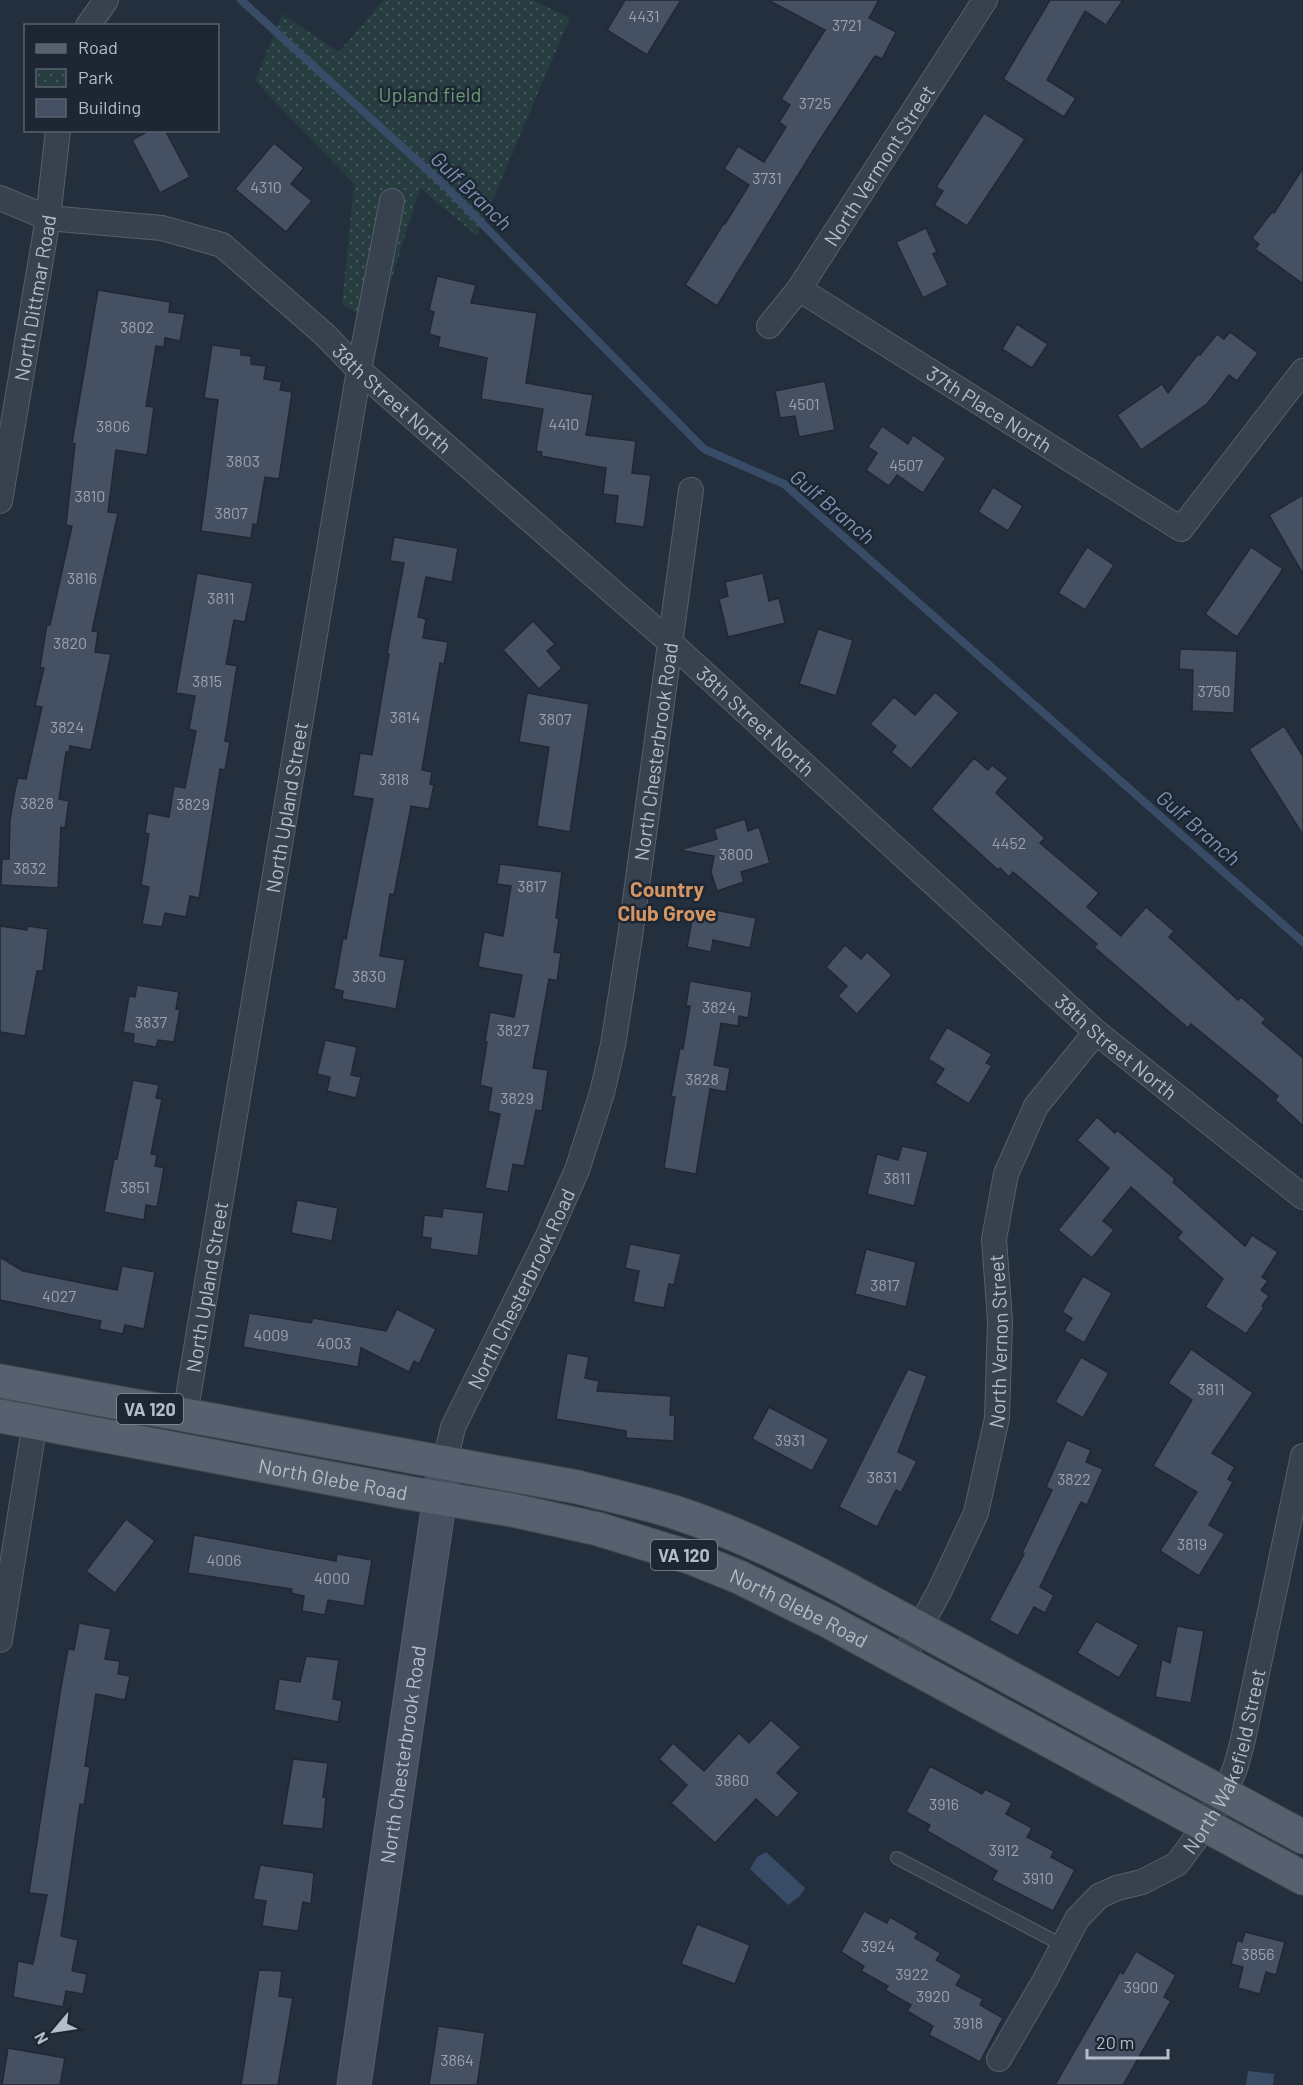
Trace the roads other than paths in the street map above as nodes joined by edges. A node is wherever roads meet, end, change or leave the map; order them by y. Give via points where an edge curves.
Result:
1 (105, 0) edge
2 (985, 0) edge
3 (89, 24) edge
4 (58, 132) edge
5 (0, 198) edge
6 (392, 201) dead end
7 (48, 218) junction
8 (799, 289) junction
9 (769, 326) dead end
10 (359, 370) junction
11 (1303, 371) edge
12 (691, 490) dead end
13 (0, 501) edge
14 (671, 643) junction
15 (1096, 1032) junction
16 (1303, 1197) edge
17 (0, 1381) edge
18 (185, 1415) junction
19 (0, 1416) edge
20 (35, 1422) junction
21 (1303, 1456) edge
22 (445, 1462) junction
23 (440, 1498) junction
24 (920, 1629) junction
25 (0, 1640) edge
26 (902, 1660) junction
27 (1224, 1793) junction
28 (1206, 1825) junction
29 (1303, 1837) edge
30 (897, 1858) dead end
31 (1303, 1878) edge
32 (1062, 1945) junction
33 (999, 2059) dead end
34 (354, 2085) edge

1 - 3 street
2 - 8 street, North Vermont Street
4 - 7 street, North Dittmar Road
5 - 7 street, 38th Street North
6 - 10 street, North Upland Street
7 - 10 street, 38th Street North via 162,228 222,245
7 - 13 street, North Dittmar Road
8 - 9 street, North Vermont Street
8 - 11 street, 37th Place North via 1181,529
10 - 14 street, 38th Street North
10 - 18 street, North Upland Street
12 - 14 street, North Chesterbrook Road
14 - 15 street, 38th Street North
14 - 22 street, North Chesterbrook Road via 629,947 602,1093 577,1170 453,1427
15 - 16 street, 38th Street North
15 - 24 street, North Vernon Street via 1036,1106 1006,1174 994,1239 999,1321 997,1418 976,1513
17 - 18 main road, North Glebe Road / VA 120
18 - 22 main road, North Glebe Road / VA 120
19 - 20 main road, North Glebe Road / VA 120
20 - 23 main road, North Glebe Road / VA 120
20 - 25 street
21 - 27 street, North Wakefield Street via 1242,1743
22 - 23 street, North Chesterbrook Road
22 - 24 main road, North Glebe Road / VA 120 via 577,1487 674,1512 808,1568
23 - 26 main road, North Glebe Road / VA 120 via 559,1520 692,1558 766,1590
23 - 34 street, North Chesterbrook Road
24 - 26 street, North Vernon Street
24 - 27 main road, North Glebe Road / VA 120
26 - 28 main road, North Glebe Road / VA 120
27 - 28 street, North Wakefield Street
27 - 29 main road, North Glebe Road / VA 120
28 - 31 main road, North Glebe Road / VA 120
28 - 32 street, North Wakefield Street via 1177,1864 1142,1882 1098,1896 1077,1919
30 - 32 lane
32 - 33 street, North Wakefield Street

